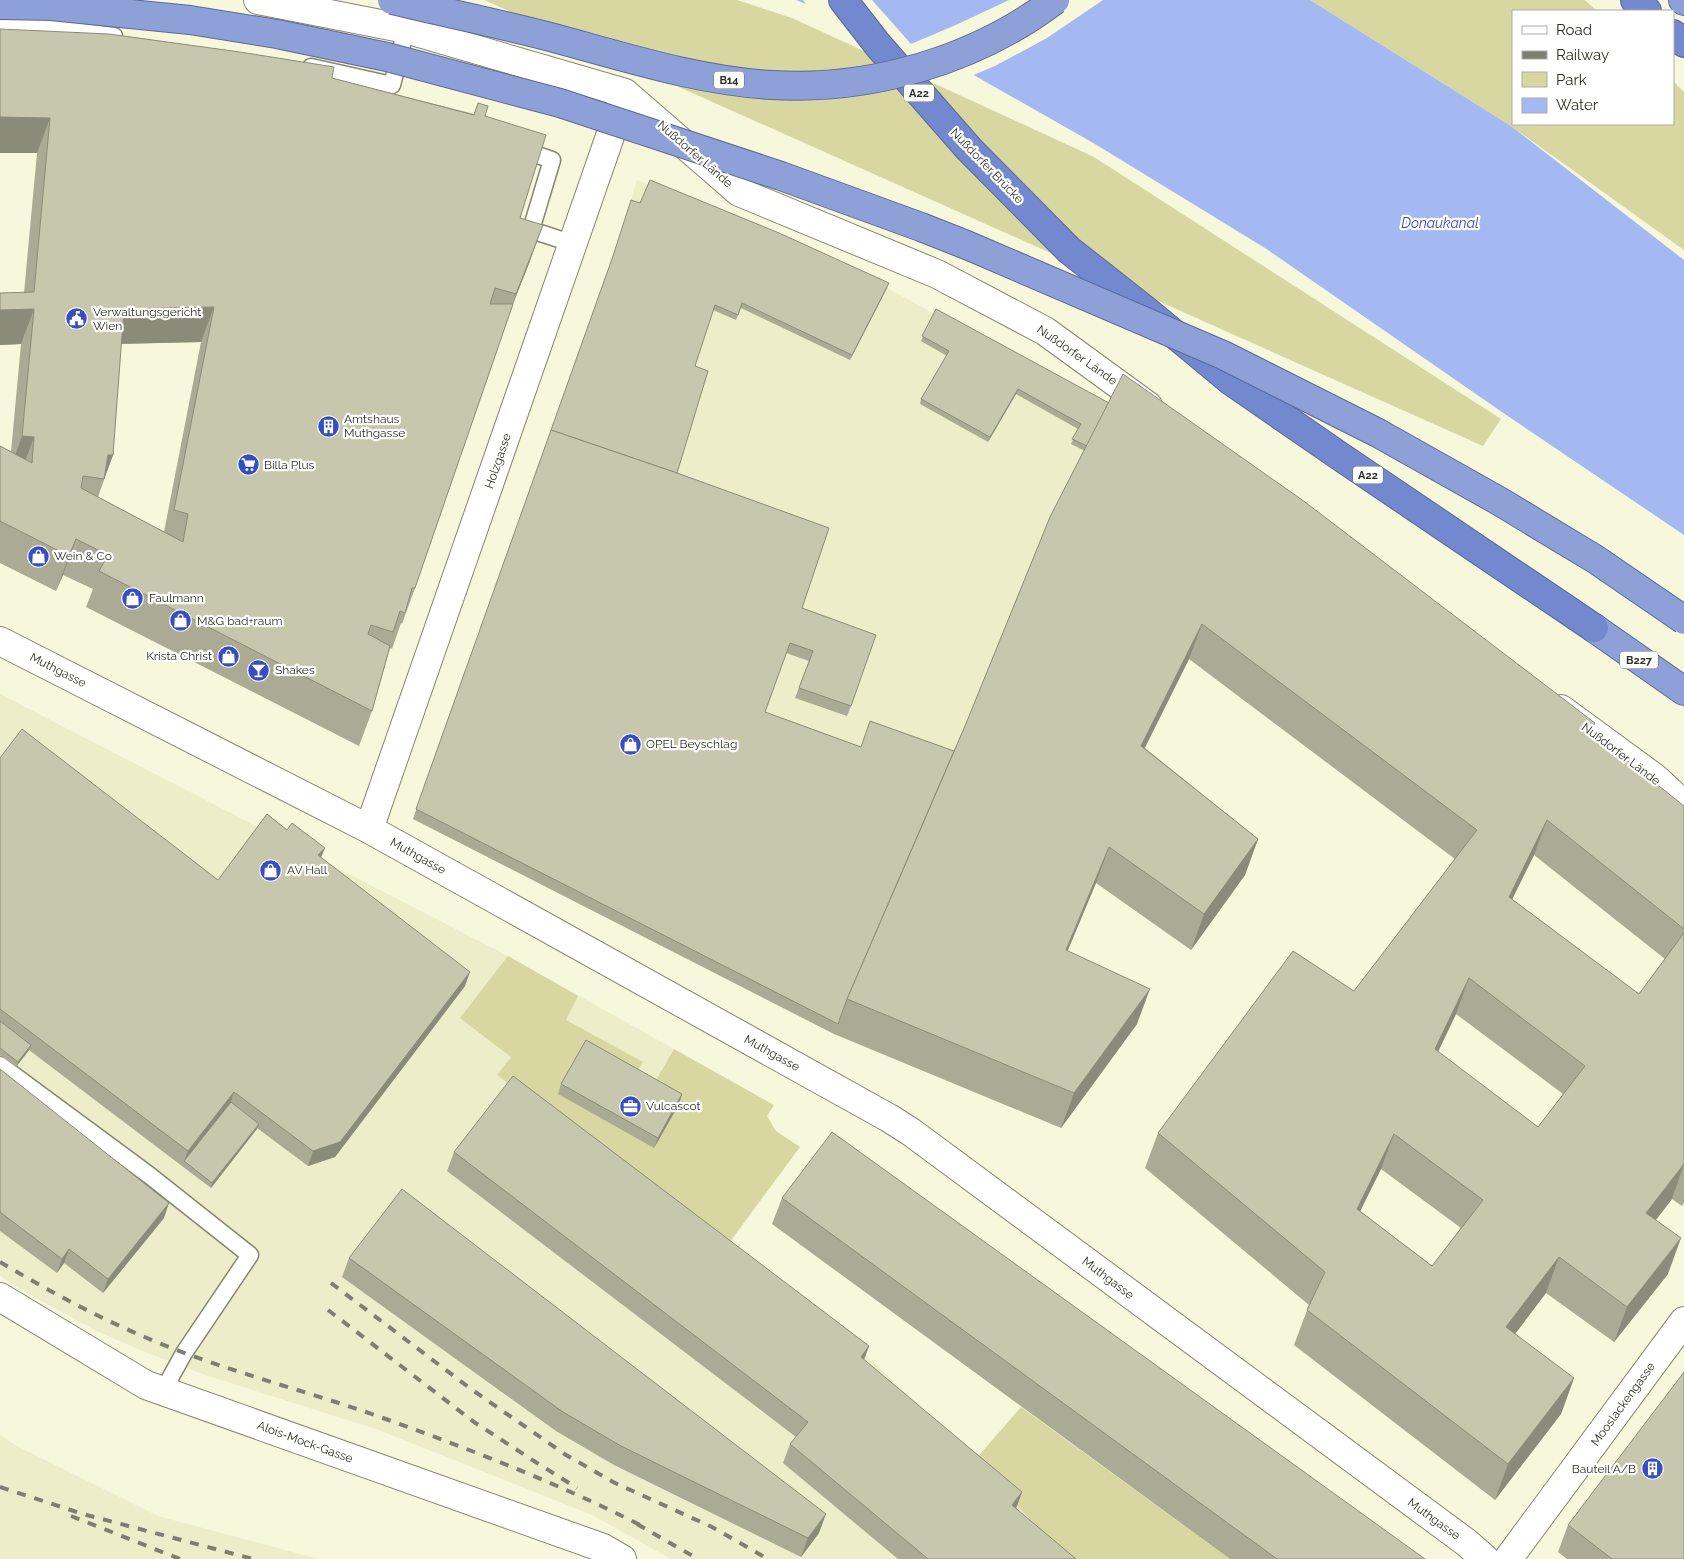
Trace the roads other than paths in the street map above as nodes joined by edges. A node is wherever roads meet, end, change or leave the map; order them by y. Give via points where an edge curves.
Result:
1 (258, 0) edge
2 (392, 0) edge
3 (844, 0) edge
4 (1055, 0) edge
5 (1634, 0) edge
6 (0, 5) edge
7 (1646, 10) edge
8 (0, 23) edge
9 (406, 29) junction
10 (1674, 35) edge
11 (131, 38) edge
12 (1684, 43) edge
13 (297, 64) edge
14 (625, 93) junction
15 (506, 144) edge
16 (574, 244) junction
17 (1165, 418) edge
18 (1684, 620) edge
19 (1594, 628) joint
20 (0, 641) edge
21 (1684, 692) edge
22 (1543, 695) edge
23 (1684, 805) edge
24 (369, 829) junction
25 (0, 1066) edge
26 (0, 1297) edge
27 (1684, 1320) edge
28 (163, 1391) junction
29 (622, 1559) edge
30 (1485, 1559) edge
31 (1508, 1559) edge

1 - 9 street, Nußdorfer Lände
2 - 4 highway, B14, bridge via 684,72 772,85 837,85 888,76 929,64 974,48 1018,26
3 - 19 highway, Nußdorfer Brücke / A22 via 878,45 969,149 1070,250 1231,381
5 - 7 highway
6 - 18 highway, bridge via 52,6 190,20 387,56 560,103 781,176 922,227 1223,355 1378,433 1595,559
8 - 11 lane
9 - 13 lane via 392,85
9 - 14 street, Nußdorfer Lände
10 - 12 highway
14 - 16 street, Holzgasse
14 - 17 street, Nußdorfer Lände via 739,192 937,274 1045,331
15 - 16 lane via 552,160 531,230
16 - 24 street, Holzgasse
19 - 21 highway, B227
20 - 24 street, Muthgasse
22 - 23 street, Nußdorfer Lände via 1655,778
24 - 30 street, Muthgasse via 911,1132
25 - 28 lane via 149,1175 250,1256 184,1353
26 - 28 street, Alois-Mock-Gasse via 146,1385
27 - 31 street, Mooslackengasse
28 - 29 street, Alois-Mock-Gasse via 603,1548

